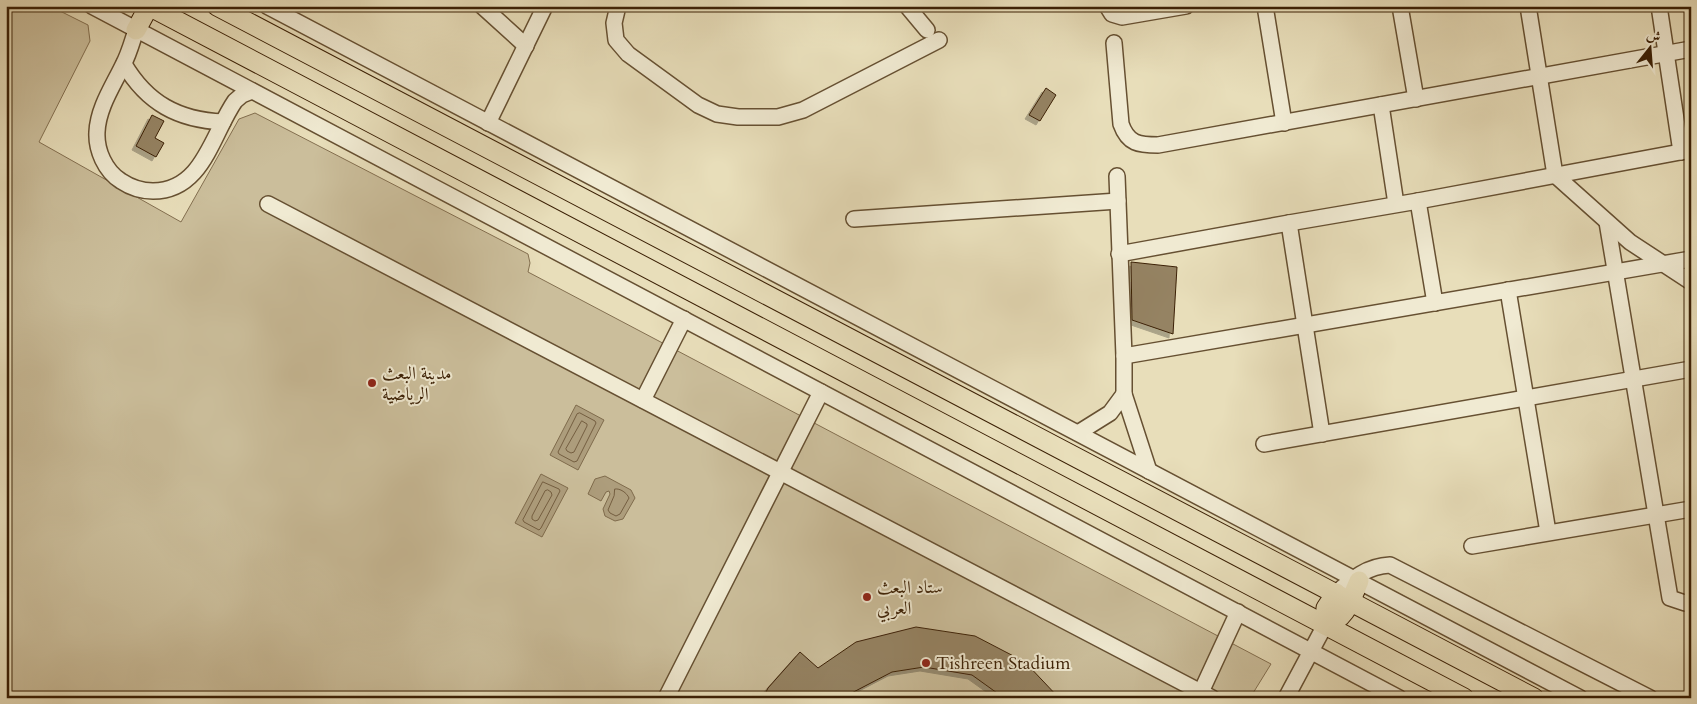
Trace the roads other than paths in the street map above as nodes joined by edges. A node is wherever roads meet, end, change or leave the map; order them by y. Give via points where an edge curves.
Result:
1 (92, 6) edge
2 (149, 6) edge
3 (217, 6) edge
4 (267, 6) edge
5 (482, 6) edge
6 (545, 6) edge
7 (618, 6) edge
8 (907, 6) edge
9 (1107, 6) edge
10 (1186, 6) edge
11 (1265, 6) edge
12 (1400, 6) edge
13 (1528, 6) edge
14 (1659, 6) edge
15 (136, 30) junction
16 (928, 30) dead end
17 (939, 40) dead end
18 (1114, 43) dead end
19 (526, 46) junction
20 (1691, 49) edge
21 (1666, 53) junction
22 (124, 64) junction
23 (1540, 76) junction
24 (252, 91) junction
25 (1416, 99) junction
26 (1381, 105) junction
27 (223, 122) junction
28 (1284, 122) junction
29 (488, 124) junction
30 (1686, 151) edge
31 (1555, 175) junction
32 (1117, 176) dead end
33 (1118, 201) junction
34 (1418, 201) junction
35 (268, 204) dead end
36 (1396, 204) junction
37 (854, 219) dead end
38 (1607, 222) junction
39 (1290, 223) junction
40 (1119, 254) junction
41 (1691, 259) edge
42 (1663, 264) junction
43 (1615, 272) junction
44 (1691, 282) edge
45 (1508, 290) junction
46 (1435, 303) junction
47 (684, 319) junction
48 (1305, 325) junction
49 (1124, 356) junction
50 (1691, 369) edge
51 (1633, 379) junction
52 (821, 392) junction
53 (1124, 394) junction
54 (1526, 398) junction
55 (643, 400) junction
56 (1078, 433) junction
57 (1322, 434) junction
58 (1264, 444) dead end
59 (1149, 470) junction
60 (780, 472) junction
61 (1691, 509) edge
62 (1656, 515) junction
63 (1548, 532) junction
64 (1472, 546) dead end
65 (1356, 579) junction
66 (1343, 597) junction
67 (1691, 602) edge
68 (1238, 612) junction
69 (1325, 625) junction
70 (1310, 652) junction
71 (1206, 695) edge
72 (666, 698) edge
73 (1286, 698) edge
74 (1399, 698) edge
75 (1464, 698) edge
76 (1534, 698) edge
77 (1580, 698) edge
78 (1650, 698) edge

1 - 15 street
2 - 15 main road
2 - 69 main road
3 - 66 main road
4 - 29 street
5 - 19 street
6 - 19 street
7 - 17 street via 614,32 616,40 628,54 698,105 717,114 738,117 778,117 803,110
8 - 16 street
9 - 10 street via 1112,14 1122,17
11 - 28 street
12 - 25 street
13 - 23 street
14 - 21 street
15 - 22 street
15 - 24 street
18 - 28 street via 1121,124 1125,134 1139,144 1158,145
19 - 29 street
20 - 21 street
21 - 23 street
21 - 30 street
22 - 27 street via 141,88 165,108 193,119
22 - 27 street via 105,102 96,132 102,159 120,180 139,189 174,187 196,171
23 - 25 street
23 - 31 street
24 - 27 street via 236,101
24 - 47 street
25 - 26 street
26 - 28 street
26 - 36 street
29 - 56 street
30 - 31 street
31 - 34 street
31 - 38 street
32 - 33 street
33 - 37 street
33 - 40 street
34 - 36 street
34 - 46 street
35 - 55 street
36 - 39 street
38 - 42 street
38 - 43 street
39 - 40 street
39 - 48 street
40 - 49 street
41 - 42 street
42 - 43 street
42 - 44 street
43 - 45 street
43 - 51 street
45 - 46 street
45 - 54 street
46 - 48 street
47 - 52 street
47 - 55 street
48 - 49 street
48 - 57 street
49 - 53 street
50 - 51 street
51 - 54 street
51 - 62 street
52 - 60 street
52 - 68 street
53 - 56 street via 1110,413
53 - 59 street
54 - 57 street
54 - 63 street
55 - 60 street
56 - 59 street
57 - 58 street
59 - 65 street
60 - 71 street
60 - 72 street
61 - 62 street
62 - 63 street
62 - 67 street via 1670,598
63 - 64 street
65 - 66 main road
65 - 77 street
65 - 78 street via 1371,568 1390,565
66 - 69 main road via 1344,614
66 - 76 main road
68 - 70 street
68 - 71 street
69 - 70 street
69 - 75 main road
70 - 73 street
70 - 74 street

